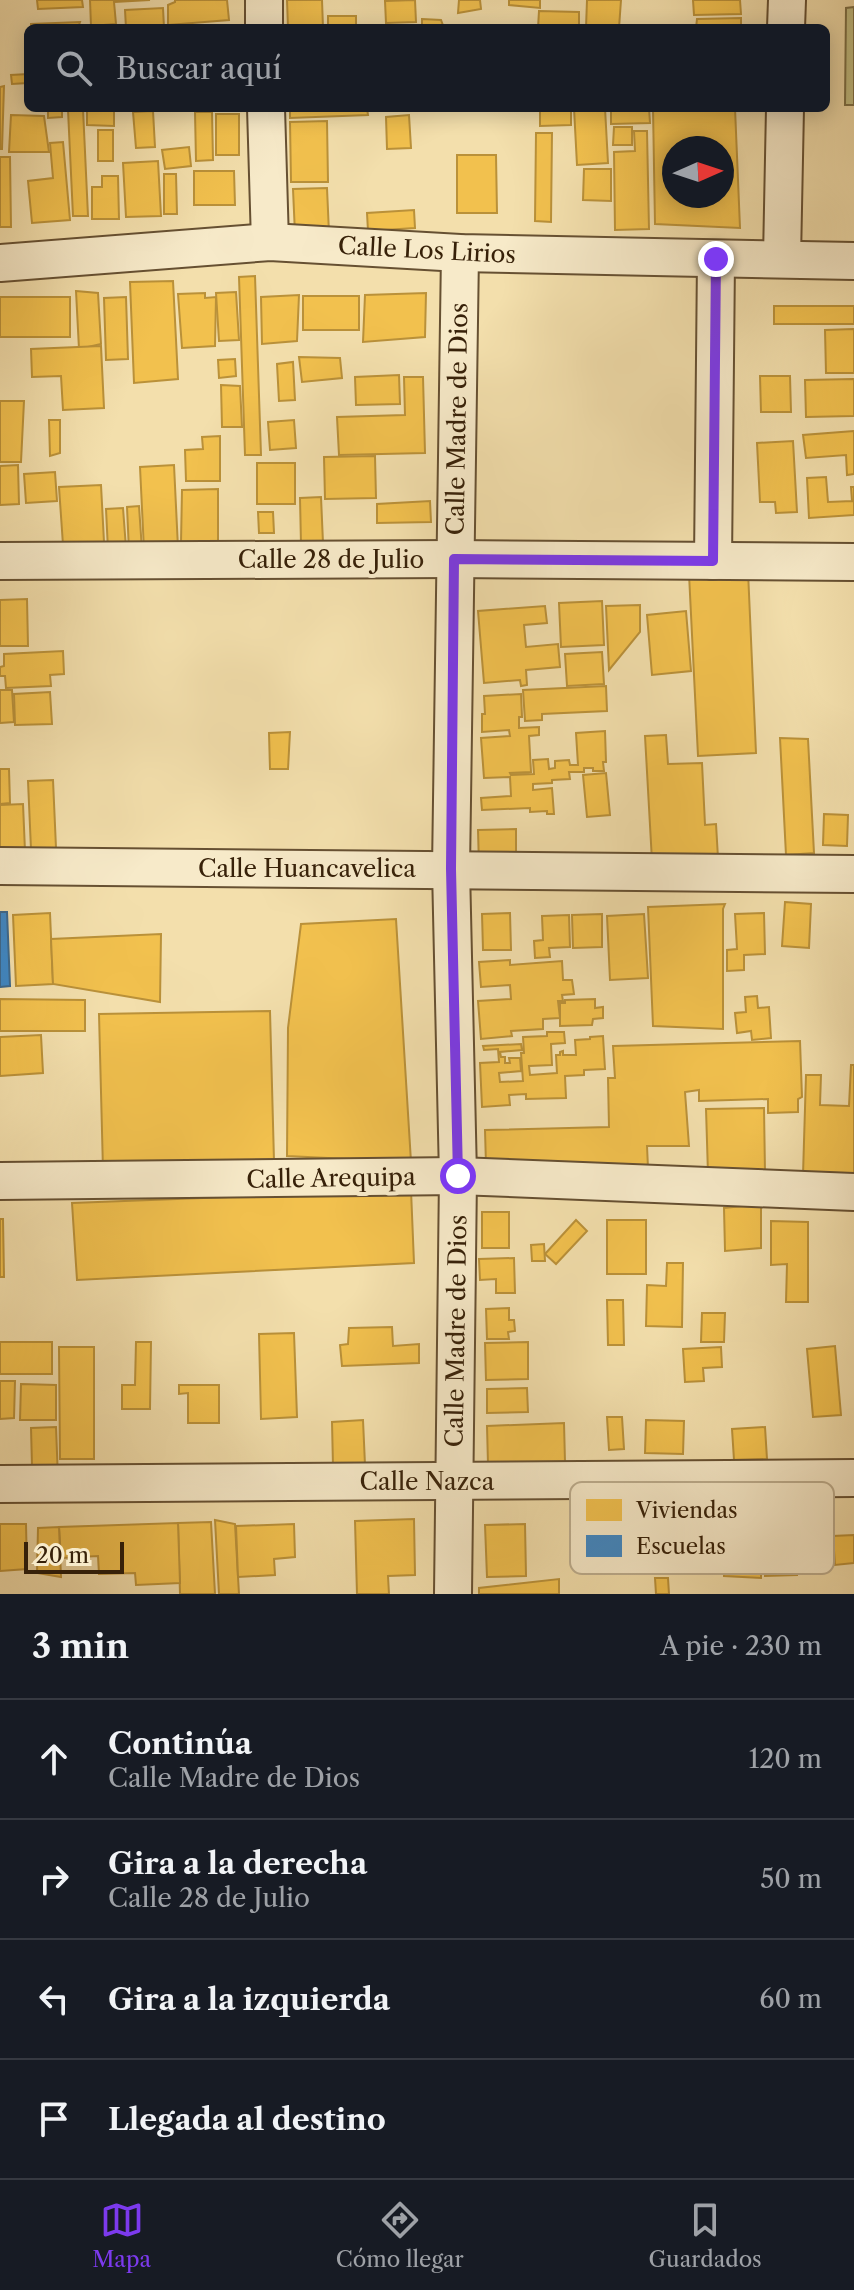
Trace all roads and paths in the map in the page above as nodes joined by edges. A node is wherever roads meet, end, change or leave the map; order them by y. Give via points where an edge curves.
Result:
1 (264, 0) edge
2 (787, 0) edge
3 (264, 24) edge
4 (786, 24) edge
5 (266, 112) edge
6 (785, 112) edge
7 (270, 242) junction
8 (460, 253) junction
9 (782, 258) junction
10 (716, 259) junction
11 (854, 261) edge
12 (0, 263) edge
13 (454, 559) junction
14 (0, 561) edge
15 (713, 561) junction
16 (854, 562) edge
17 (0, 866) edge
18 (451, 869) junction
19 (854, 874) edge
20 (458, 1176) junction
21 (0, 1181) edge
22 (854, 1192) edge
23 (854, 1478) edge
24 (455, 1481) junction
25 (0, 1484) edge
26 (453, 1594) edge

1 - 3 street
2 - 4 street
5 - 7 street
6 - 9 street
7 - 8 street, Calle Los Lirios
7 - 12 street, Calle Los Lirios
8 - 10 street, Calle Los Lirios
8 - 13 street, Calle Madre de Dios
9 - 10 street, Calle Los Lirios
9 - 11 street, Calle Los Lirios
10 - 15 street
13 - 14 street, Calle 28 de Julio
13 - 15 street, Calle 28 de Julio
13 - 18 street, Calle Madre de Dios
15 - 16 street, Calle 28 de Julio
17 - 18 street, Calle Huancavelica
18 - 19 street, Calle Huancavelica
18 - 20 street, Calle Madre de Dios
20 - 21 street, Calle Arequipa
20 - 22 street, Calle Arequipa
20 - 24 street, Calle Madre de Dios
23 - 24 street, Calle Nazca
24 - 25 street, Calle Nazca
24 - 26 street, Calle Madre de Dios

